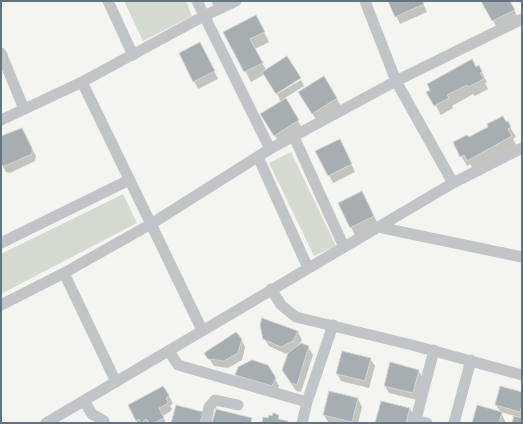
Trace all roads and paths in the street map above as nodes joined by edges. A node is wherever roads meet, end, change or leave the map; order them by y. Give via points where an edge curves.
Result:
1 (108, 1) edge
2 (197, 1) edge
3 (236, 1) edge
4 (365, 1) edge
5 (204, 16) junction
6 (522, 19) edge
7 (1, 53) edge
8 (133, 55) junction
9 (396, 81) junction
10 (82, 82) junction
11 (24, 109) junction
12 (1, 120) edge
13 (294, 137) junction
14 (522, 148) edge
15 (270, 149) junction
16 (258, 157) junction
17 (129, 180) junction
18 (453, 183) junction
19 (151, 224) junction
20 (378, 227) junction
21 (1, 243) edge
22 (344, 247) junction
23 (522, 257) edge
24 (308, 268) junction
25 (64, 273) junction
26 (271, 290) junction
27 (1, 305) edge
28 (333, 325) junction
29 (202, 330) junction
30 (434, 350) junction
31 (169, 351) junction
32 (471, 360) junction
33 (522, 375) edge
34 (116, 382) junction
35 (84, 401) junction
36 (308, 402) junction
37 (238, 405) dead end
38 (415, 421) edge
39 (106, 422) edge
40 (46, 423) edge
41 (206, 423) edge
42 (302, 423) edge
43 (427, 423) edge
44 (454, 423) edge

1 - 8 street
2 - 5 street
3 - 5 street
4 - 9 street
5 - 8 street
5 - 15 street
6 - 9 street
7 - 11 street
8 - 10 street
9 - 13 street
9 - 18 street
10 - 11 street
10 - 17 street
11 - 12 street
13 - 15 street
13 - 22 street
14 - 18 street
15 - 16 street
16 - 19 street
16 - 24 street
17 - 19 street
17 - 21 street
18 - 20 street
19 - 25 street
19 - 29 street
20 - 22 street
20 - 23 street
22 - 24 street
24 - 26 street
25 - 27 street
25 - 34 street
26 - 28 street via 281,305 296,317
26 - 29 street
28 - 30 street
28 - 36 street
29 - 31 street
30 - 32 street
30 - 38 street
31 - 34 street
31 - 36 street via 178,365
32 - 33 street
32 - 44 street
34 - 35 street
35 - 39 street via 92,414
35 - 40 street
36 - 42 street
37 - 41 street via 215,400 209,407
38 - 43 street

